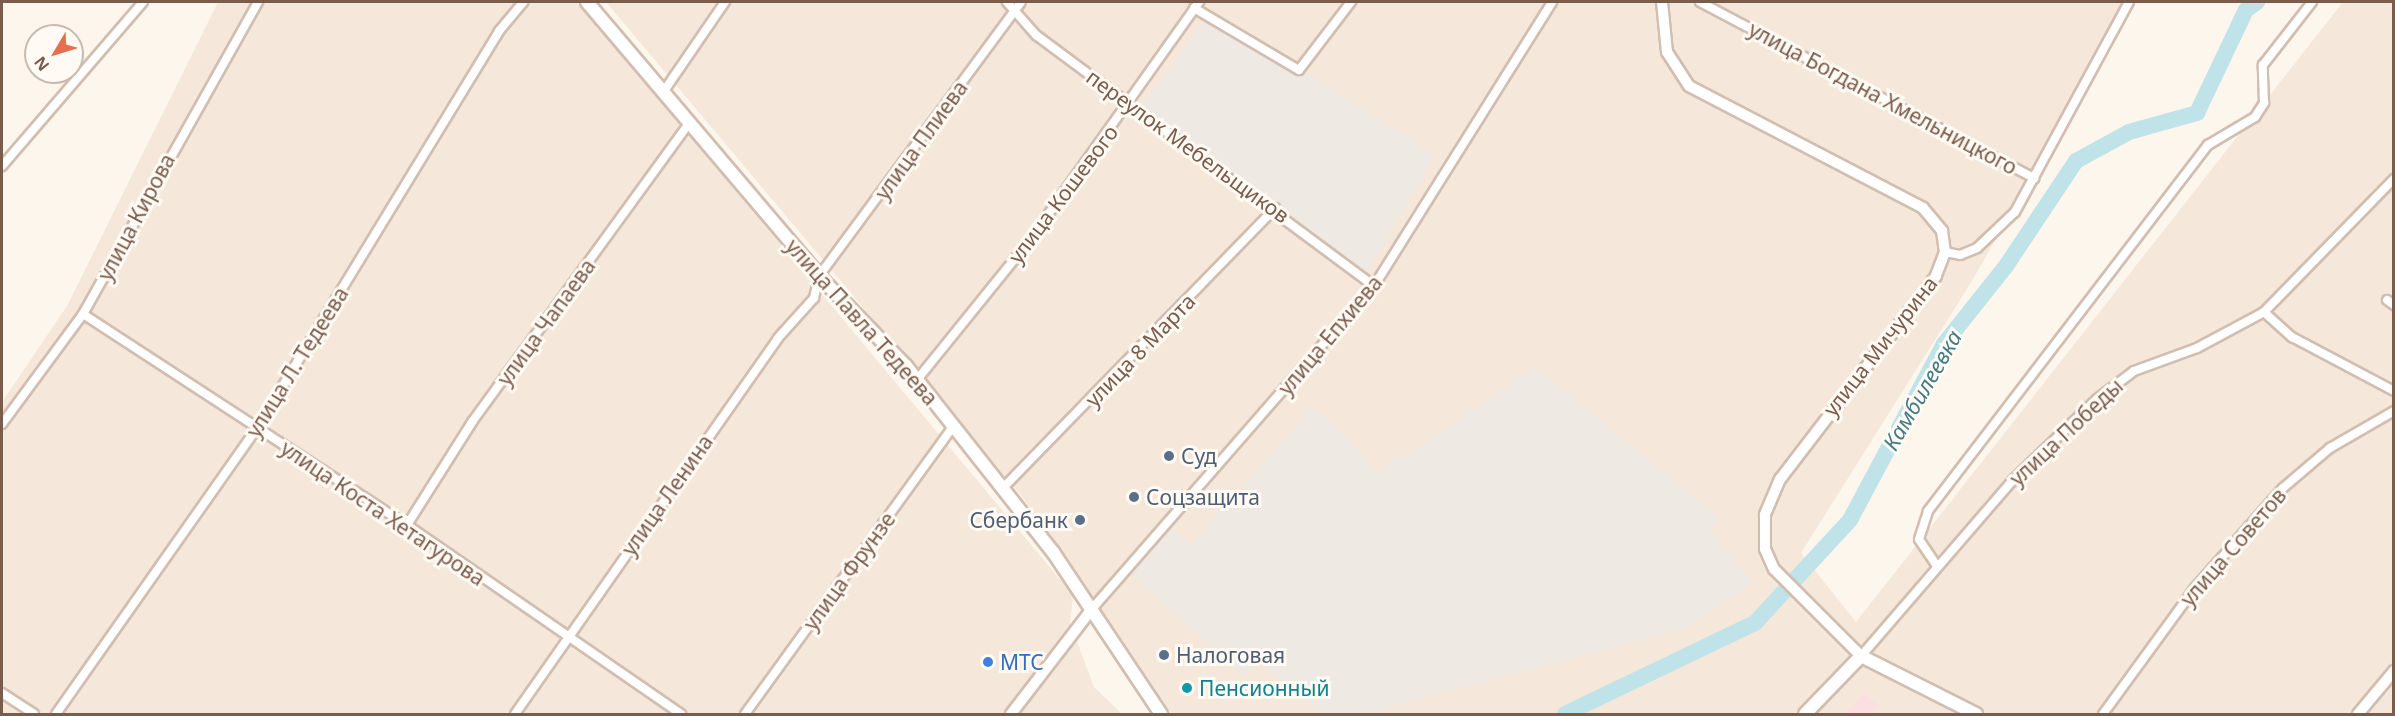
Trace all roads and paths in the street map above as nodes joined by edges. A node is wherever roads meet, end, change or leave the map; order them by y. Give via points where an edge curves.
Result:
1 (143, 2) edge
2 (258, 2) edge
3 (523, 2) edge
4 (587, 2) edge
5 (725, 2) edge
6 (1007, 2) edge
7 (1351, 2) edge
8 (1552, 2) edge
9 (1662, 2) edge
10 (1700, 2) edge
11 (2129, 2) edge
12 (2312, 2) edge
13 (1018, 5) edge
14 (1196, 5) edge
15 (664, 91) junction
16 (1129, 105) junction
17 (689, 123) junction
18 (2, 166) edge
19 (2034, 178) junction
20 (2394, 179) edge
21 (1275, 208) junction
22 (1945, 252) junction
23 (819, 276) junction
24 (1374, 286) junction
25 (2264, 312) junction
26 (83, 314) junction
27 (917, 380) junction
28 (2394, 391) edge
29 (2394, 411) edge
30 (2, 424) edge
31 (953, 427) junction
32 (257, 428) junction
33 (1002, 489) junction
34 (406, 525) junction
35 (1937, 566) junction
36 (1090, 610) junction
37 (568, 635) junction
38 (1861, 656) junction
39 (2394, 671) edge
40 (2, 693) edge
41 (34, 714) edge
42 (56, 714) edge
43 (515, 714) edge
44 (681, 714) edge
45 (745, 714) edge
46 (1011, 714) edge
47 (1161, 714) edge
48 (1805, 714) edge
49 (1976, 714) edge
50 (2103, 714) edge
51 (2358, 714) edge

1 - 18 street
2 - 26 street, улица Кирова
3 - 32 street, улица Л. Тедеева via 499,31
4 - 15 main road, улица Павла Тедеева
5 - 15 street
6 - 13 street, переулок Мебельщиков
7 - 14 street via 1299,70
8 - 24 street, улица Епхиева
9 - 22 street, улица Мичурина via 1667,52 1689,86 1923,208 1942,231
10 - 19 street, улица Богдана Хмельницкого
11 - 19 street
12 - 35 street via 2263,65 2264,103 2255,117 2208,145 1928,511 1919,539
13 - 16 street, переулок Мебельщиков via 1036,35
13 - 23 street, улица Плиева
14 - 16 street, улица Кошевого
15 - 17 main road, улица Павла Тедеева
16 - 21 street, переулок Мебельщиков
16 - 27 street, улица Кошевого
17 - 23 main road, улица Павла Тедеева
17 - 34 street, улица Чапаева via 472,422
19 - 22 street via 2015,212 1977,248 1960,255
20 - 25 street, улица Победы
21 - 24 street, переулок Мебельщиков
21 - 33 street, улица 8 Марта
22 - 38 street, улица Мичурина via 1936,276 1770,496 1764,539 1780,576
23 - 27 main road, улица Павла Тедеева
23 - 37 street, улица Ленина via 814,298 778,338
24 - 36 street, улица Епхиева
25 - 28 street via 2292,337
25 - 35 street, улица Победы via 2113,385 2012,481
26 - 30 street, улица Кирова
26 - 32 street, улица Коста Хетагурова
27 - 31 main road, улица Павла Тедеева
29 - 50 street, улица Советов via 2330,448 2283,488 2195,588
31 - 33 main road, улица Павла Тедеева
31 - 45 street, улица Фрунзе
32 - 34 street, улица Коста Хетагурова
32 - 42 street, улица Л. Тедеева
33 - 36 main road, улица Павла Тедеева via 1053,552
34 - 37 street, улица Коста Хетагурова
35 - 38 street, улица Победы
36 - 46 street
36 - 47 main road, улица Павла Тедеева
37 - 43 street, улица Ленина
37 - 44 street, улица Коста Хетагурова
38 - 48 main road, улица Победы
38 - 49 main road
39 - 51 street
40 - 41 street

